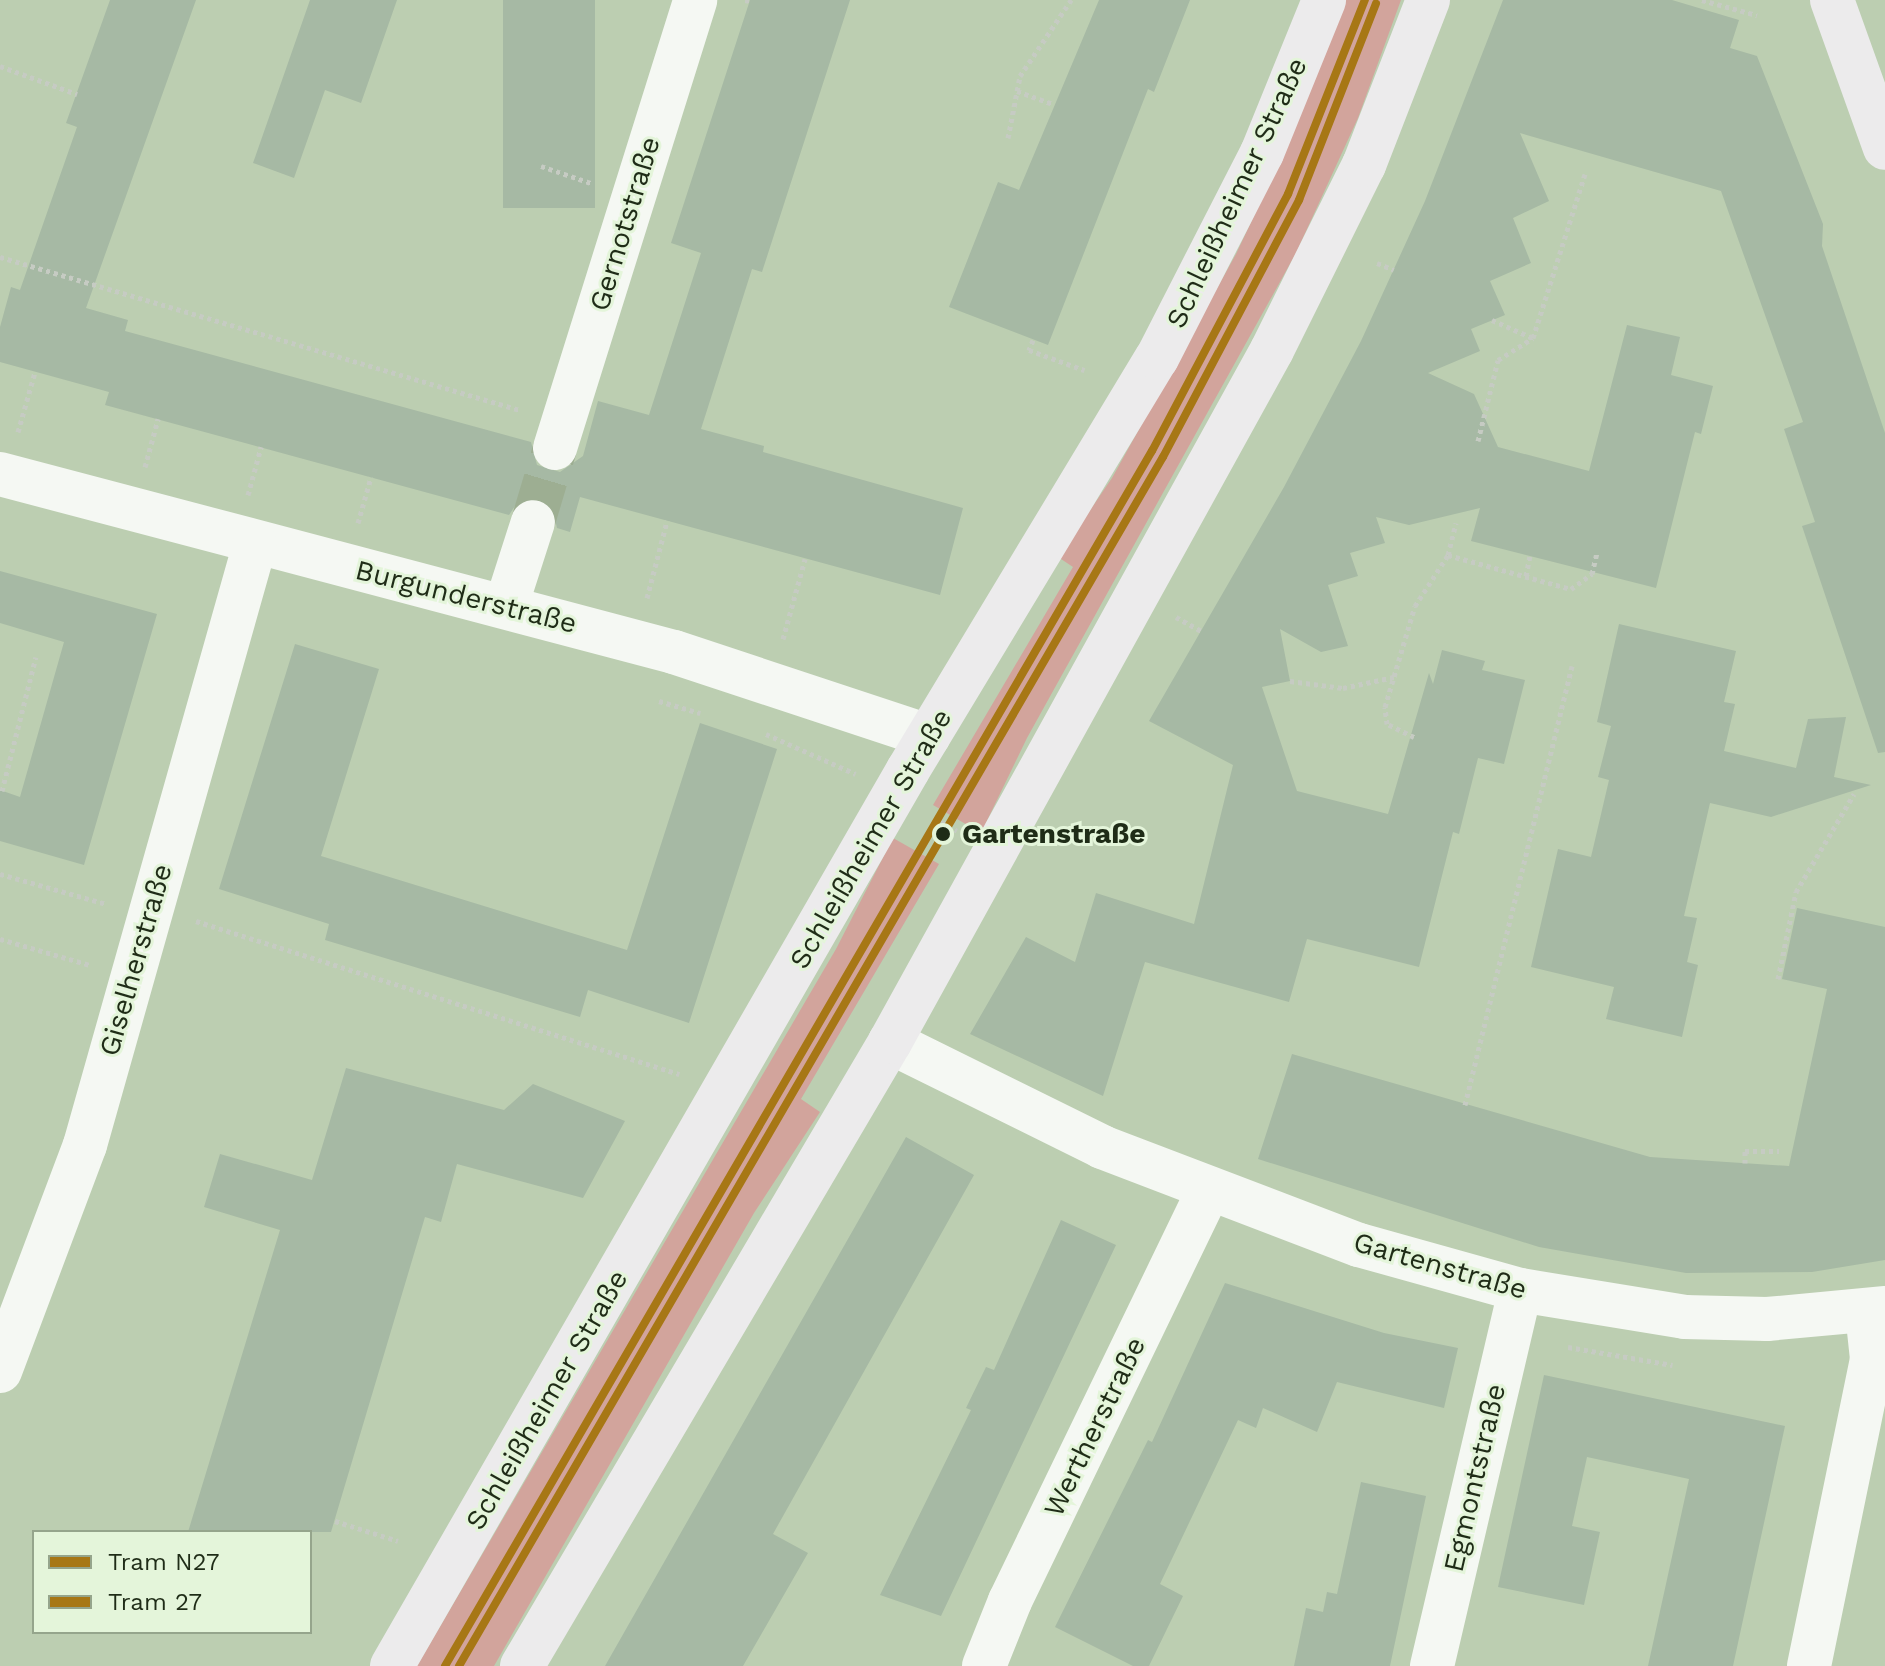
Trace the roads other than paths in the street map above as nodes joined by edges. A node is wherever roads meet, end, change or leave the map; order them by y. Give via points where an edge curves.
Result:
1 (695, 0) edge
2 (1324, 0) edge
3 (1428, 0) edge
4 (1832, 0) edge
5 (1885, 148) edge
6 (559, 435) tunnel mouth
7 (3, 475) edge
8 (533, 522) tunnel mouth
9 (255, 544) junction
10 (506, 606) junction
11 (928, 736) junction
12 (890, 1042) junction
13 (1209, 1189) junction
14 (1520, 1290) junction
15 (1876, 1310) edge
16 (0, 1371) edge
17 (392, 1666) edge
18 (522, 1666) edge
19 (984, 1666) edge
20 (1432, 1666) edge
21 (1809, 1666) edge

1 - 6 street, Gernotstraße
2 - 11 main road, Schleißheimer Straße via 1214,255
3 - 12 main road via 1364,165 1279,338
4 - 5 main road
7 - 9 street, Burgunderstraße
8 - 10 street
9 - 10 street, Burgunderstraße
9 - 16 street, Giselherstraße via 85,1145
10 - 11 street, Burgunderstraße via 771,682
11 - 17 main road, Schleißheimer Straße
12 - 13 street, Gartenstraße via 1102,1147
12 - 18 main road
13 - 14 street, Gartenstraße via 1359,1245
13 - 19 street, Wertherstraße via 1010,1601
14 - 15 street, Gartenstraße via 1684,1317 1767,1319
14 - 20 street, Egmontstraße
15 - 21 street via 1872,1359

